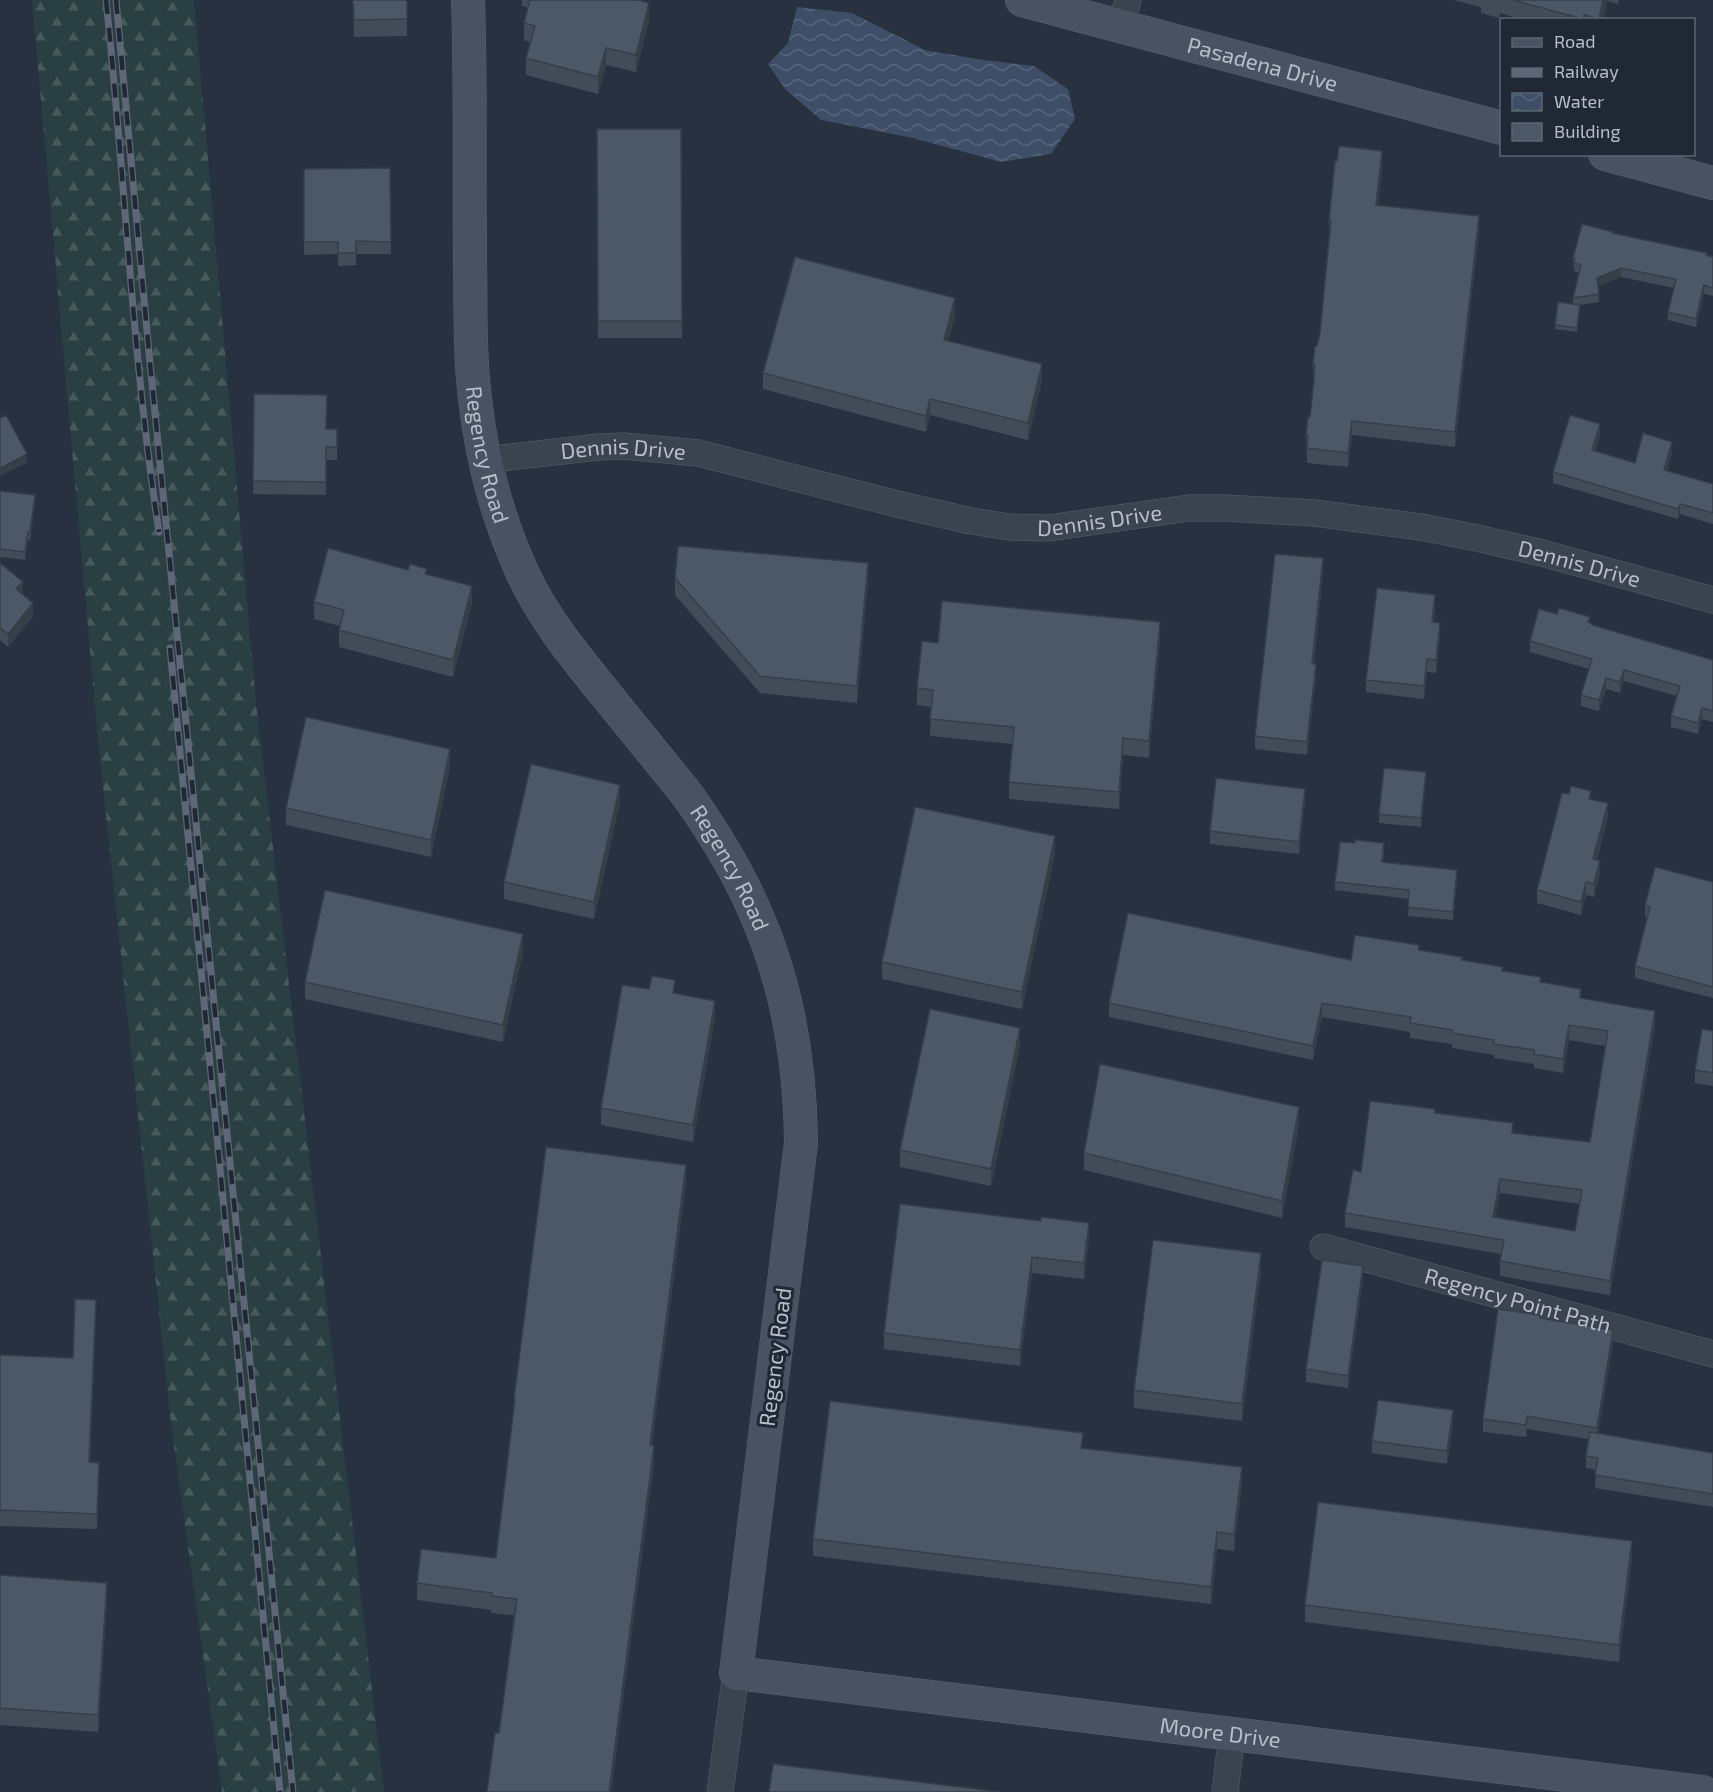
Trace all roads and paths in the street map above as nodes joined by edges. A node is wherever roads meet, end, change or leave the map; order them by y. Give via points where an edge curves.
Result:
1 (468, 0) edge
2 (1022, 0) edge
3 (1124, 13) edge
4 (1500, 127) edge
5 (1612, 156) edge
6 (1713, 183) edge
7 (484, 460) junction
8 (1713, 600) edge
9 (1323, 1247) dead end
10 (1713, 1354) edge
11 (736, 1673) junction
12 (1233, 1734) junction
13 (720, 1792) edge
14 (1226, 1792) edge
15 (1703, 1792) edge

1 - 7 street, Regency Road via 472,354
2 - 3 street, Pasadena Drive
3 - 4 street, Pasadena Drive
5 - 6 street
7 - 8 street, Dennis Drive via 624,446 698,453 897,504 1009,527 1049,528 1189,508 1314,513 1477,538
7 - 11 street, Regency Road via 523,575 551,623 684,791 731,863 767,939 791,1030 798,1072 801,1143
9 - 10 street, Regency Point Path
11 - 12 street, Moore Drive
11 - 13 street, Regency Road
12 - 14 street
12 - 15 street, Moore Drive

